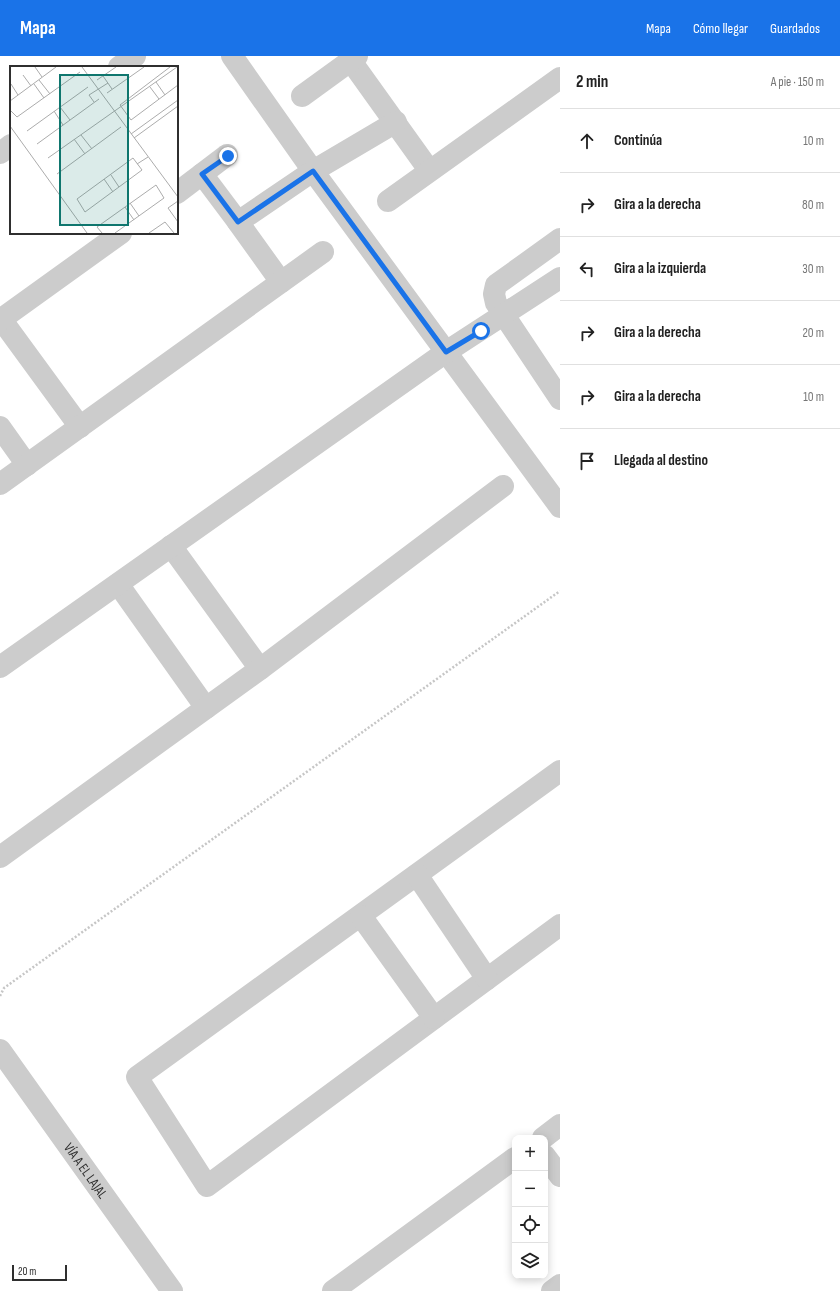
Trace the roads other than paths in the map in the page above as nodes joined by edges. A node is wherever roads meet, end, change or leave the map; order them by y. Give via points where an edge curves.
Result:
1 (135, 56) edge
2 (232, 56) edge
3 (354, 58) edge
4 (120, 66) edge
5 (560, 78) edge
6 (302, 96) dead end
7 (396, 122) junction
8 (10, 146) edge
9 (0, 153) edge
10 (228, 156) dead end
11 (430, 170) junction
12 (313, 171) junction
13 (202, 174) junction
14 (178, 192) edge
15 (388, 201) dead end
16 (238, 222) junction
17 (120, 234) edge
18 (560, 239) edge
19 (323, 252) dead end
20 (560, 278) edge
21 (281, 282) junction
22 (505, 316) junction
23 (1, 319) edge
24 (446, 352) junction
25 (560, 399) edge
26 (0, 426) edge
27 (80, 427) junction
28 (27, 465) junction
29 (0, 484) edge
30 (503, 486) dead end
31 (560, 507) edge
32 (171, 546) junction
33 (118, 584) junction
34 (0, 666) edge
35 (260, 669) junction
36 (206, 708) junction
37 (560, 771) edge
38 (0, 857) edge
39 (417, 875) junction
40 (360, 916) junction
41 (560, 925) edge
42 (487, 979) junction
43 (434, 1018) junction
44 (0, 1050) edge
45 (560, 1125) edge
46 (547, 1135) edge
47 (512, 1160) edge
48 (548, 1160) edge
49 (560, 1176) edge
50 (560, 1285) edge
51 (172, 1291) edge
52 (333, 1291) edge
53 (552, 1291) edge

1 - 4 street
2 - 12 street
3 - 6 street
3 - 7 street
5 - 11 street
7 - 11 street
7 - 12 street
8 - 9 street
10 - 13 street
11 - 15 street
12 - 16 street
12 - 24 street
13 - 14 street
13 - 16 street
16 - 21 street
17 - 23 street
18 - 22 street via 496,285 496,303
19 - 21 street
20 - 22 street
21 - 27 street
22 - 24 street
22 - 25 street
23 - 27 street
24 - 31 street
24 - 32 street
26 - 28 street
27 - 28 street
28 - 29 street
30 - 35 street
32 - 33 street
32 - 35 street
33 - 34 street
33 - 36 street
35 - 36 street
36 - 38 street
37 - 39 street
39 - 40 street
39 - 42 street
40 - 43 street
40 - 43 street via 137,1077 207,1186
41 - 42 street
42 - 43 street
44 - 51 street, VÍA A EL LAJAL
45 - 46 street
47 - 52 street
48 - 49 street
50 - 53 street

